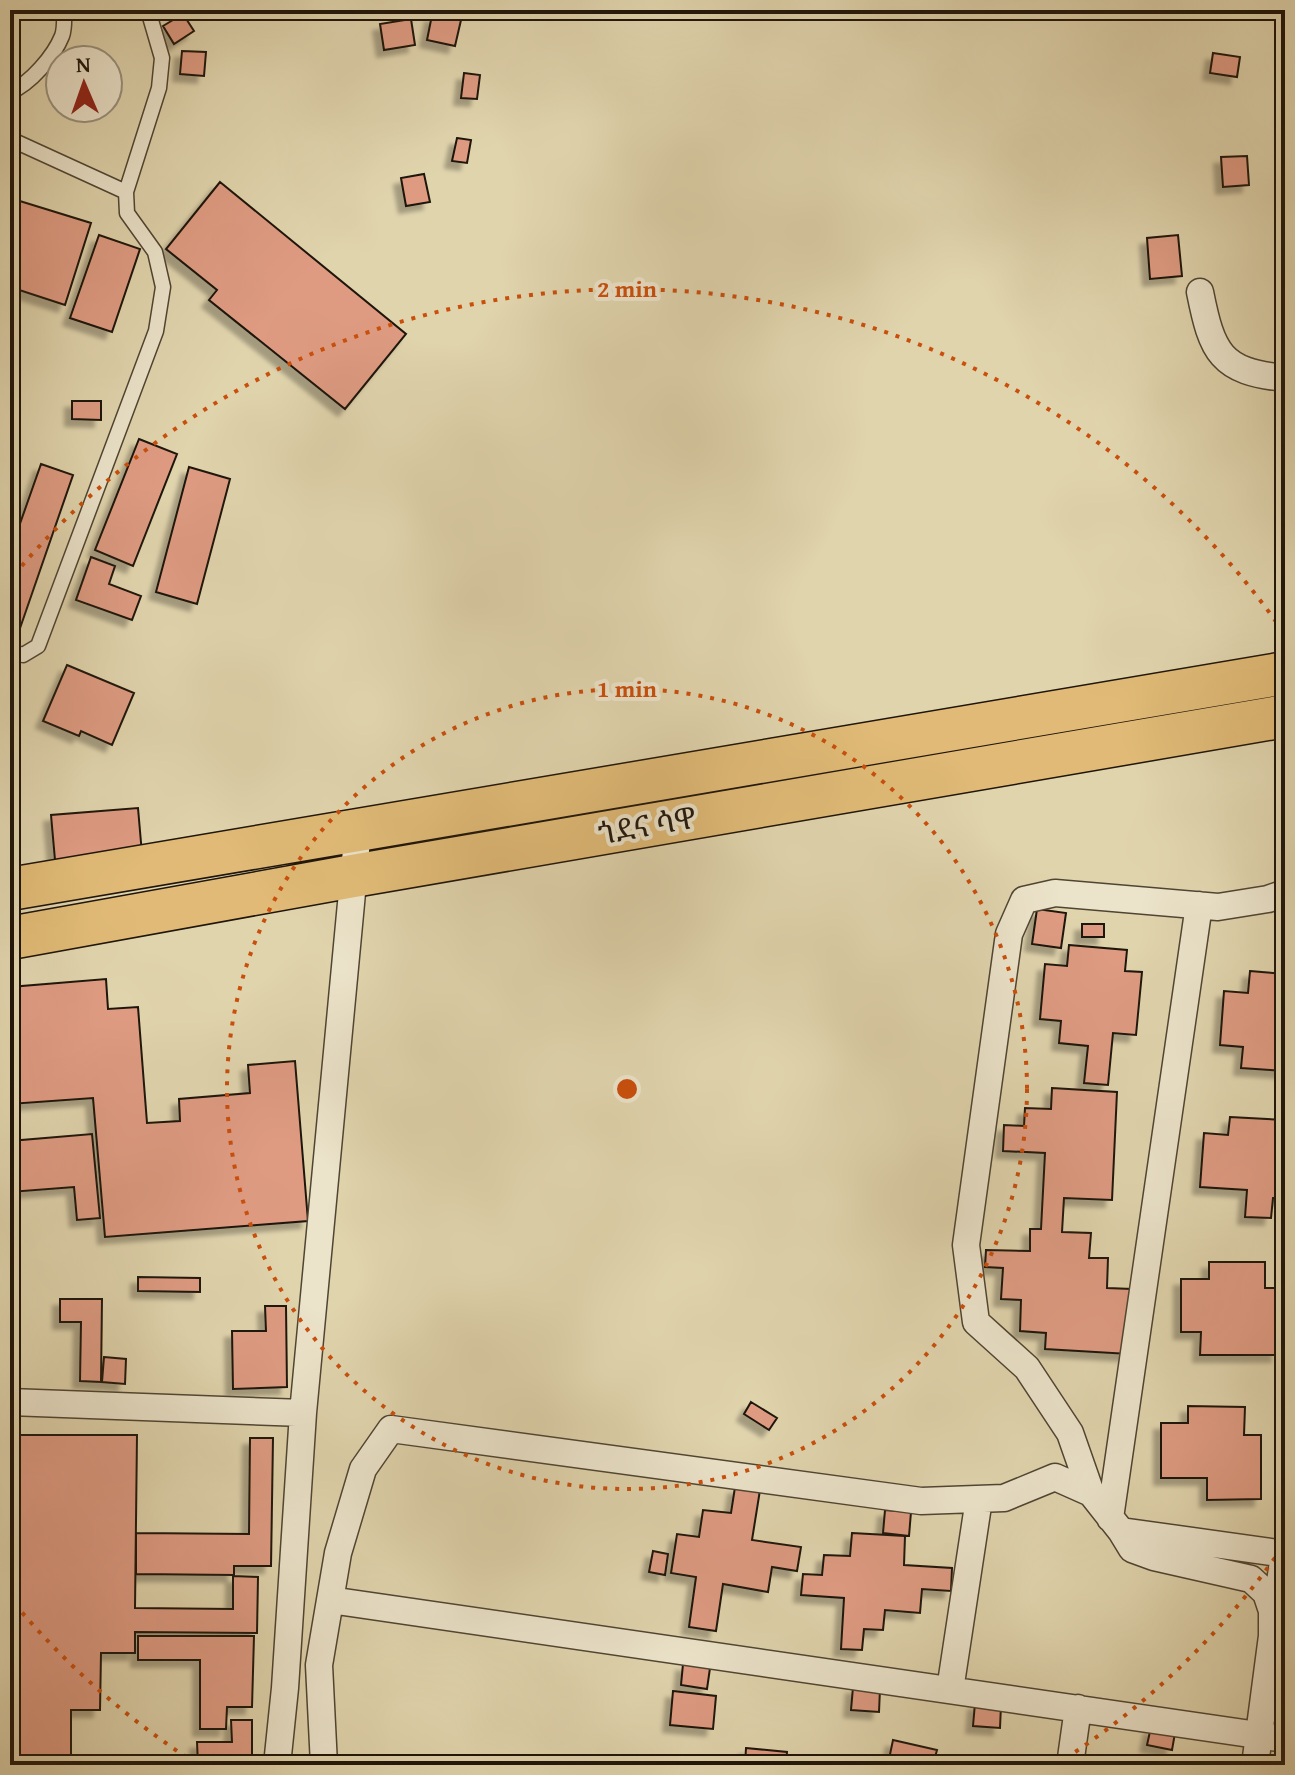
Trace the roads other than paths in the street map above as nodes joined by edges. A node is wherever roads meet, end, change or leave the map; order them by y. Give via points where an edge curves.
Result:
1 (64, 10) edge
2 (148, 10) edge
3 (10, 92) edge
4 (10, 139) edge
5 (126, 192) junction
6 (1200, 292) dead end
7 (1285, 378) edge
8 (10, 651) edge
9 (1285, 673) edge
10 (1285, 716) edge
11 (358, 829) junction
12 (353, 876) junction
13 (10, 889) edge
14 (1285, 893) edge
15 (1199, 905) junction
16 (10, 938) edge
17 (10, 1402) edge
18 (303, 1413) junction
19 (1091, 1493) junction
20 (979, 1499) junction
21 (1115, 1525) junction
22 (1285, 1548) edge
23 (1284, 1554) edge
24 (330, 1600) junction
25 (1272, 1636) junction
26 (950, 1690) junction
27 (1078, 1708) junction
28 (1272, 1737) edge
29 (277, 1765) edge
30 (324, 1765) edge
31 (1070, 1765) edge
32 (1255, 1765) edge

1 - 3 lane via 64,33 56,46 36,72
2 - 5 lane via 162,58 159,88
4 - 5 lane
5 - 8 lane via 127,213 155,252 163,287 156,331 38,646 23,655
6 - 7 street via 1208,332 1227,361 1254,375
9 - 11 main road, ጎደና ሳዋ
10 - 12 main road, ጎደና ሳዋ
11 - 12 street
11 - 13 main road, ጎደና ሳዋ
12 - 16 main road, ጎደና ሳዋ
12 - 18 street
14 - 15 street via 1218,907
15 - 19 street via 1055,893 1024,900 1009,934 966,1245 976,1322 1027,1368 1070,1433
15 - 21 street
17 - 18 street
18 - 29 street
19 - 20 street via 1055,1477 1004,1498
19 - 21 street
20 - 24 street via 921,1501 391,1429 363,1469
20 - 26 street
21 - 23 street
21 - 25 street via 1132,1549 1251,1579 1266,1593
22 - 23 street
23 - 25 street
24 - 26 street
24 - 30 street via 319,1665
25 - 28 street
26 - 27 street
27 - 28 street
27 - 31 street
28 - 32 street

